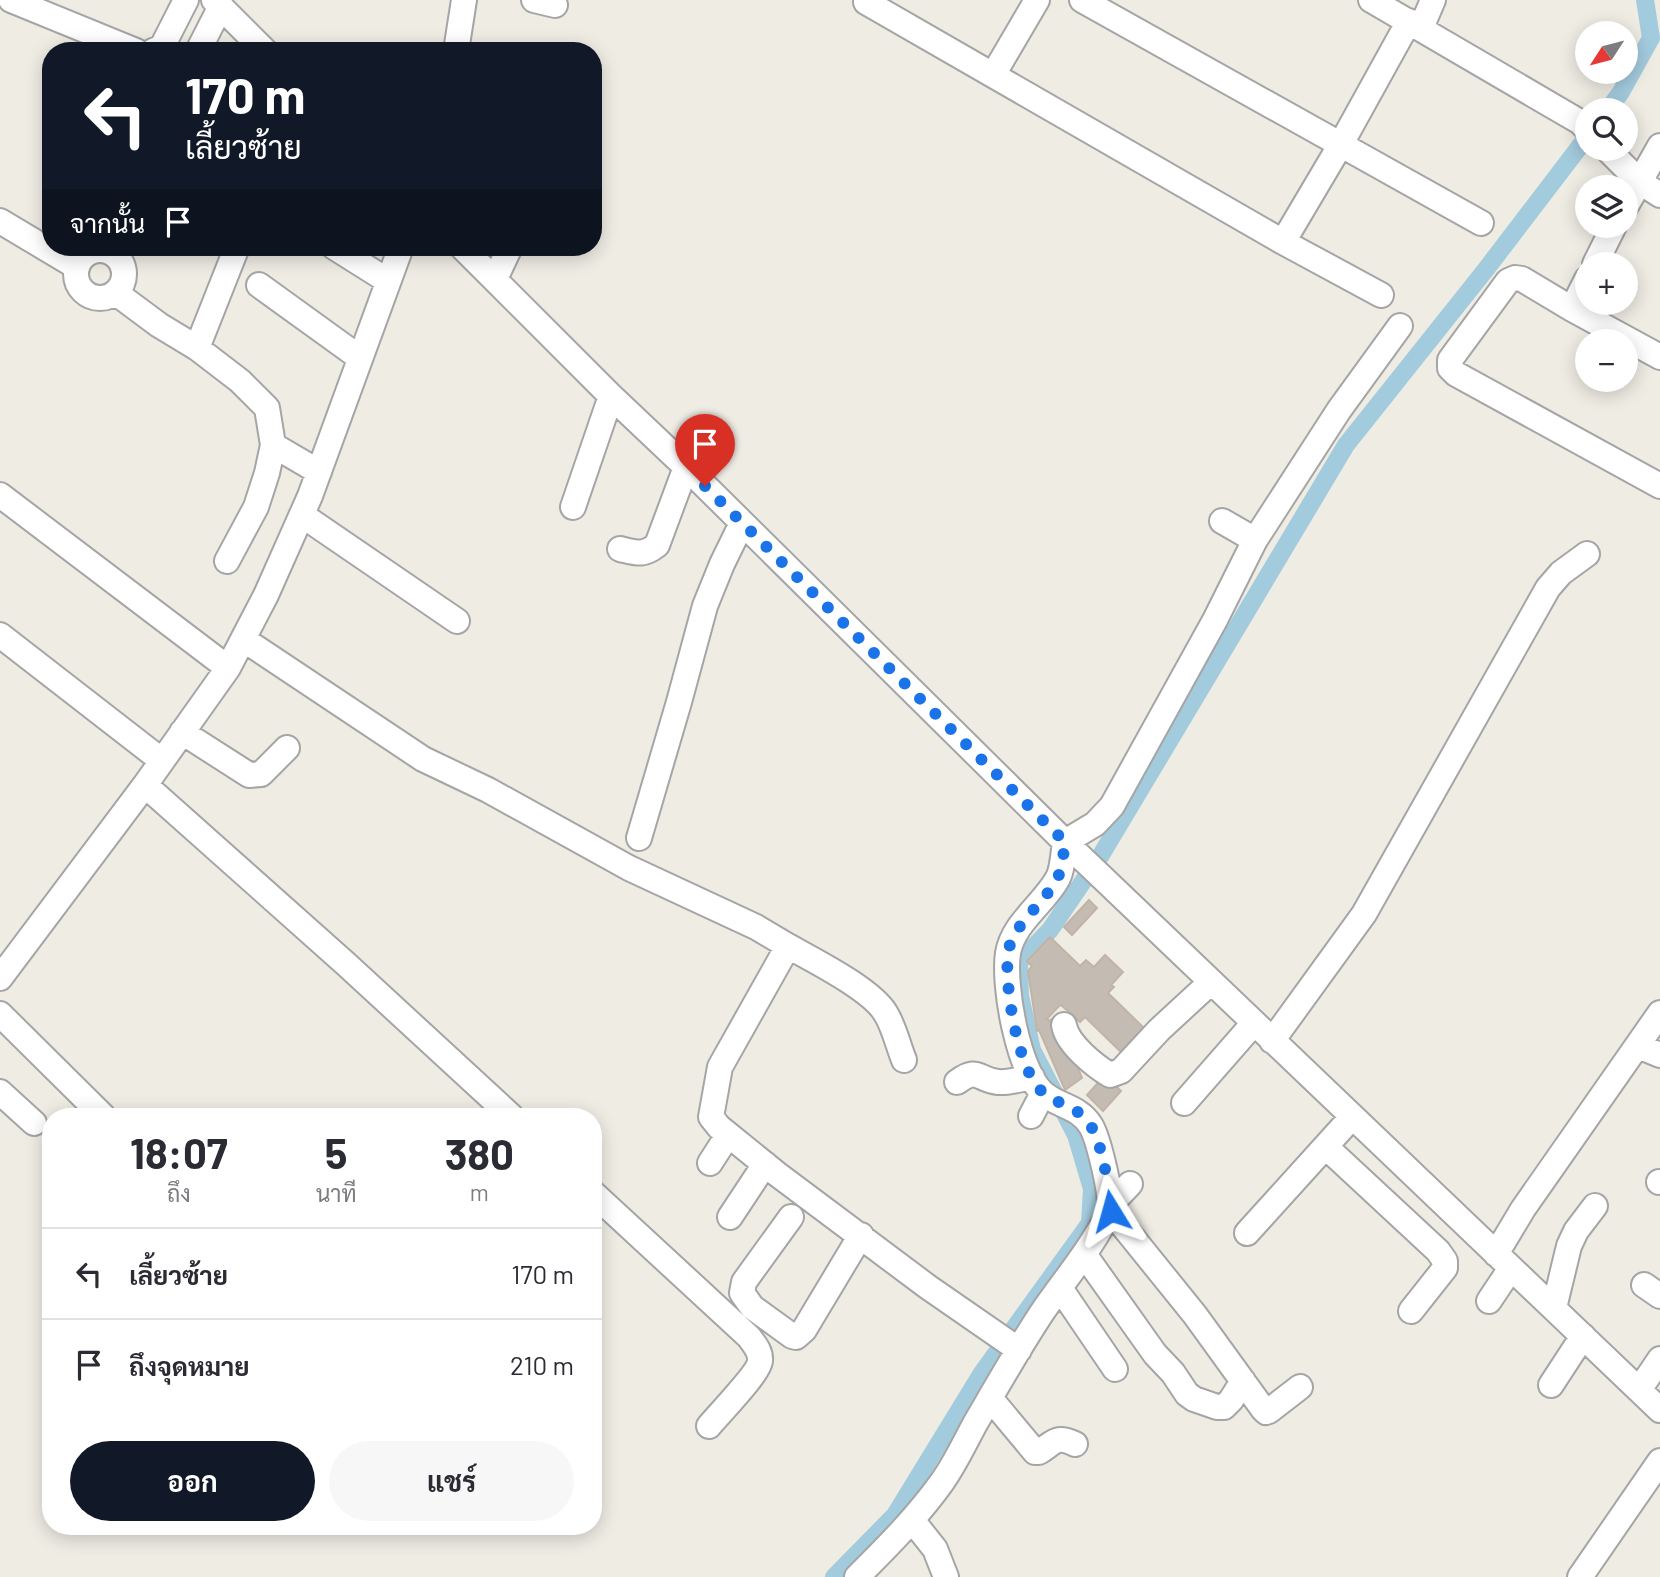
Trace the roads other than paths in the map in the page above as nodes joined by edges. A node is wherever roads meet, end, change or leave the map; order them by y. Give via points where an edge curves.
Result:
1 (11, 0) edge
2 (186, 0) edge
3 (464, 0) edge
4 (1037, 0) edge
5 (1082, 0) edge
6 (1371, 0) edge
7 (1433, 0) edge
8 (866, 2) dead end
9 (217, 3) edge
10 (1415, 24) junction
11 (113, 42) edge
12 (165, 42) edge
13 (202, 42) edge
14 (256, 42) edge
15 (457, 42) edge
16 (993, 75) junction
17 (1575, 120) edge
18 (1340, 144) junction
19 (1660, 146) edge
20 (1620, 161) edge
21 (1650, 189) edge
22 (0, 221) edge
23 (1481, 223) dead end
24 (1283, 242) junction
25 (42, 246) edge
26 (59, 256) edge
27 (85, 256) edge
28 (116, 256) edge
29 (233, 256) edge
30 (348, 256) edge
31 (398, 256) edge
32 (471, 256) edge
33 (506, 256) edge
34 (77, 267) junction
35 (495, 279) junction
36 (388, 281) junction
37 (259, 285) dead end
38 (116, 293) junction
39 (1381, 295) dead end
40 (1575, 303) edge
41 (1572, 309) junction
42 (1400, 326) dead end
43 (197, 348) junction
44 (1660, 357) edge
45 (360, 358) junction
46 (611, 396) junction
47 (273, 445) junction
48 (686, 467) junction
49 (319, 472) junction
50 (1660, 485) edge
51 (0, 495) edge
52 (573, 507) dead end
53 (302, 514) junction
54 (1222, 521) dead end
55 (743, 523) junction
56 (1255, 540) junction
57 (620, 549) dead end
58 (1587, 554) dead end
59 (227, 561) dead end
60 (457, 621) dead end
61 (0, 635) edge
62 (243, 639) junction
63 (228, 668) junction
64 (181, 732) junction
65 (287, 748) dead end
66 (161, 760) junction
67 (145, 785) junction
68 (639, 838) dead end
69 (1071, 848) junction
70 (788, 946) junction
71 (0, 978) edge
72 (1211, 982) junction
73 (1660, 1013) edge
74 (0, 1014) edge
75 (1254, 1023) junction
76 (1064, 1025) dead end
77 (1272, 1041) junction
78 (1649, 1050) edge
79 (904, 1060) dead end
80 (957, 1082) dead end
81 (0, 1092) edge
82 (1050, 1094) junction
83 (1184, 1103) dead end
84 (95, 1108) edge
85 (501, 1108) edge
86 (1031, 1116) dead end
87 (1352, 1117) junction
88 (34, 1123) dead end
89 (728, 1135) junction
90 (1325, 1147) junction
91 (710, 1163) dead end
92 (765, 1164) junction
93 (1130, 1184) dead end
94 (602, 1201) edge
95 (1595, 1206) dead end
96 (1110, 1208) junction
97 (730, 1217) dead end
98 (791, 1217) dead end
99 (1247, 1233) dead end
100 (861, 1235) junction
101 (1084, 1254) junction
102 (1503, 1261) junction
103 (1060, 1288) junction
104 (1489, 1301) dead end
105 (1554, 1308) junction
106 (1411, 1311) dead end
107 (1583, 1336) junction
108 (1008, 1343) junction
109 (1660, 1359) edge
110 (1115, 1369) dead end
111 (1243, 1381) junction
112 (1550, 1385) dead end
113 (1300, 1387) dead end
114 (1639, 1390) junction
115 (990, 1398) junction
116 (1660, 1410) edge
117 (709, 1426) dead end
118 (1075, 1444) dead end
119 (1660, 1461) edge
120 (912, 1520) junction
121 (857, 1577) edge
122 (946, 1577) edge
123 (1580, 1577) edge

1 - 11 street
2 - 12 street
3 - 15 street
4 - 16 street
5 - 18 street
6 - 10 street
7 - 10 street
8 - 16 street
9 - 13 street
9 - 14 street
10 - 17 street
10 - 18 street
16 - 24 street
18 - 23 street
18 - 24 street
19 - 21 street
20 - 21 street
22 - 25 street
24 - 39 street
26 - 34 street
27 - 34 street
28 - 38 street via 125,274
29 - 43 street
30 - 36 street
31 - 36 street
32 - 35 street
33 - 35 street
34 - 38 street via 77,282 88,295 100,298
35 - 46 street
36 - 45 street
37 - 45 street
38 - 43 street
40 - 41 street
41 - 44 street
41 - 50 street via 1522,279 1508,281 1450,359 1450,368
42 - 56 street
43 - 47 street via 267,408
45 - 49 street
46 - 48 street
46 - 52 street
47 - 49 street
47 - 59 street via 256,507
48 - 55 street
48 - 57 street via 657,545 638,554
49 - 53 street
51 - 63 street
53 - 60 street
53 - 62 street
54 - 56 street
55 - 68 street via 705,606
55 - 69 street
56 - 69 street via 1112,806
58 - 77 street via 1548,588 1364,914
61 - 66 street
62 - 63 street
62 - 70 street via 423,759
63 - 64 street
64 - 65 street via 249,775 261,774
64 - 66 street
66 - 67 street
67 - 71 street
67 - 85 street
69 - 72 street
69 - 82 street via 1058,878 1013,936 1008,953 1009,1002 1017,1037
70 - 79 street via 879,1004
70 - 89 street via 720,1067 711,1117
72 - 75 street
72 - 76 street via 1121,1071 1110,1075 1077,1047
73 - 78 street
74 - 84 street
75 - 77 street
75 - 83 street
77 - 87 street
78 - 102 street via 1523,1209
80 - 82 street via 975,1073 993,1082
81 - 88 street
82 - 86 street
82 - 96 street via 1082,1114 1091,1126
87 - 90 street
87 - 102 street
89 - 91 street
89 - 92 street
90 - 99 street
90 - 106 street via 1444,1261 1445,1268
92 - 97 street
92 - 100 street
93 - 96 street
94 - 117 street via 758,1349 760,1363 754,1373
95 - 105 street via 1569,1246
96 - 101 street
96 - 111 street
98 - 100 street via 744,1282 742,1293 752,1307 792,1336 804,1330
100 - 108 street
101 - 103 street
101 - 111 street via 1187,1394 1224,1407
102 - 104 street
102 - 105 street
103 - 108 street via 1041,1314
103 - 110 street
105 - 107 street
107 - 112 street
107 - 114 street
108 - 115 street
109 - 114 street
111 - 113 street via 1266,1412
114 - 116 street
115 - 118 street via 1035,1452 1060,1439
115 - 120 street via 943,1480
119 - 123 street
120 - 121 street
120 - 122 street via 935,1549

